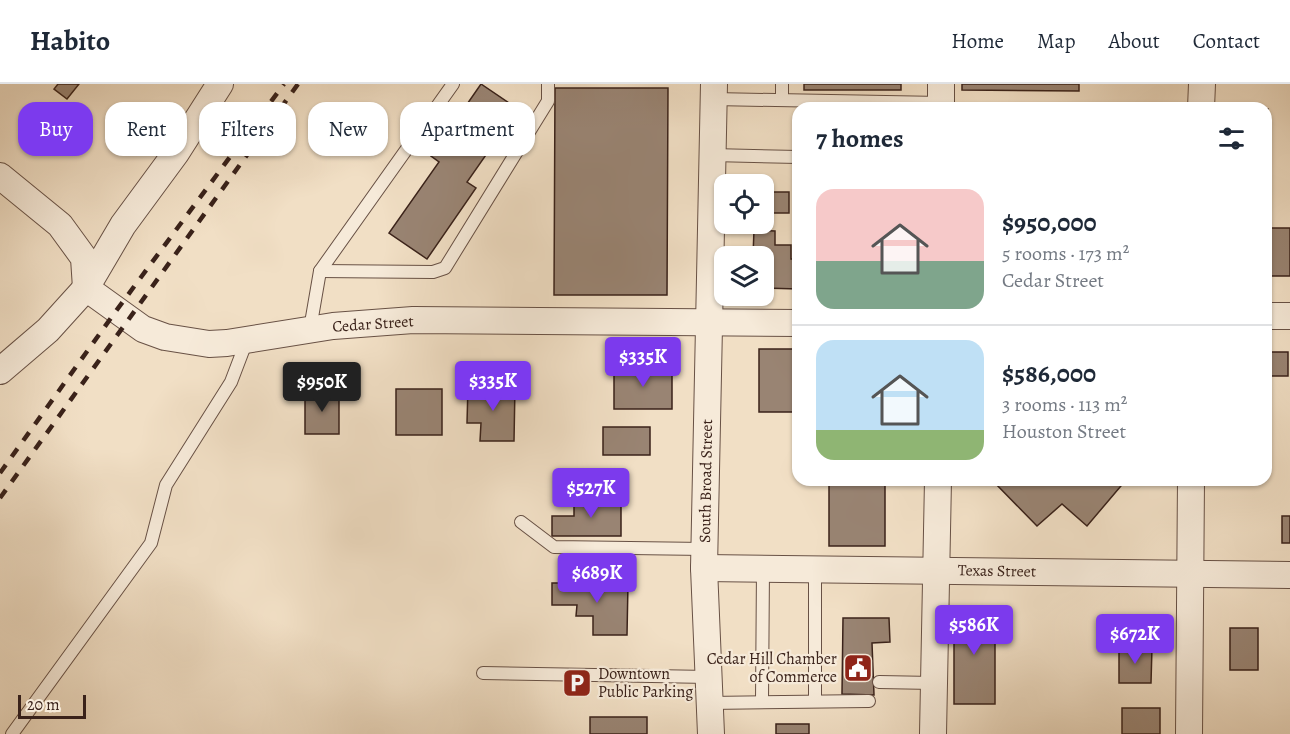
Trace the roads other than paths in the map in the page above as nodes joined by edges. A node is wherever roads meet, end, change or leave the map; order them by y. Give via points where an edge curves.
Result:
1 (220, 84) edge
2 (453, 84) edge
3 (548, 84) edge
4 (782, 84) edge
5 (1202, 84) edge
6 (713, 92) edge
7 (941, 98) edge
8 (782, 100) junction
9 (1201, 102) edge
10 (712, 155) junction
11 (792, 157) edge
12 (0, 176) edge
13 (320, 271) junction
14 (86, 288) junction
15 (1272, 316) edge
16 (1290, 316) edge
17 (709, 323) junction
18 (792, 323) edge
19 (310, 329) junction
20 (247, 340) junction
21 (0, 371) edge
22 (938, 486) edge
23 (1191, 486) edge
24 (521, 522) dead end
25 (705, 558) junction
26 (763, 568) junction
27 (815, 568) junction
28 (937, 570) junction
29 (1191, 574) junction
30 (1290, 575) edge
31 (483, 673) dead end
32 (709, 677) junction
33 (879, 682) dead end
34 (933, 683) junction
35 (762, 700) junction
36 (815, 701) junction
37 (869, 701) dead end
38 (709, 702) junction
39 (12, 734) edge
40 (711, 734) edge
41 (933, 734) edge
42 (1189, 734) edge

1 - 14 street via 123,225
2 - 13 lane
3 - 13 lane via 548,101 445,268 433,272
4 - 8 lane
5 - 9 street
6 - 8 lane
6 - 10 street, South Broad Street
7 - 8 lane
10 - 11 lane
10 - 17 street, South Broad Street
12 - 14 street via 60,225 84,258
13 - 19 lane
14 - 20 street, Cedar Street via 127,320 165,337 209,344
14 - 21 street via 48,330
15 - 16 street
17 - 18 street, Cedar Street
17 - 19 street, Cedar Street via 413,320
17 - 25 street, South Broad Street
19 - 20 street, Cedar Street
20 - 39 lane via 231,382 166,485 151,543
22 - 28 street
23 - 29 street
24 - 25 lane via 554,548
25 - 26 street, Texas Street
25 - 32 street, South Broad Street
26 - 27 street, Texas Street
26 - 35 lane
27 - 28 street, Texas Street
27 - 36 lane
28 - 29 street, Texas Street
28 - 34 street
29 - 30 street, Texas Street
29 - 42 street
31 - 32 lane
32 - 38 street, South Broad Street
33 - 34 lane
34 - 41 street
35 - 36 lane
35 - 38 lane
36 - 37 lane
38 - 40 street, South Broad Street

